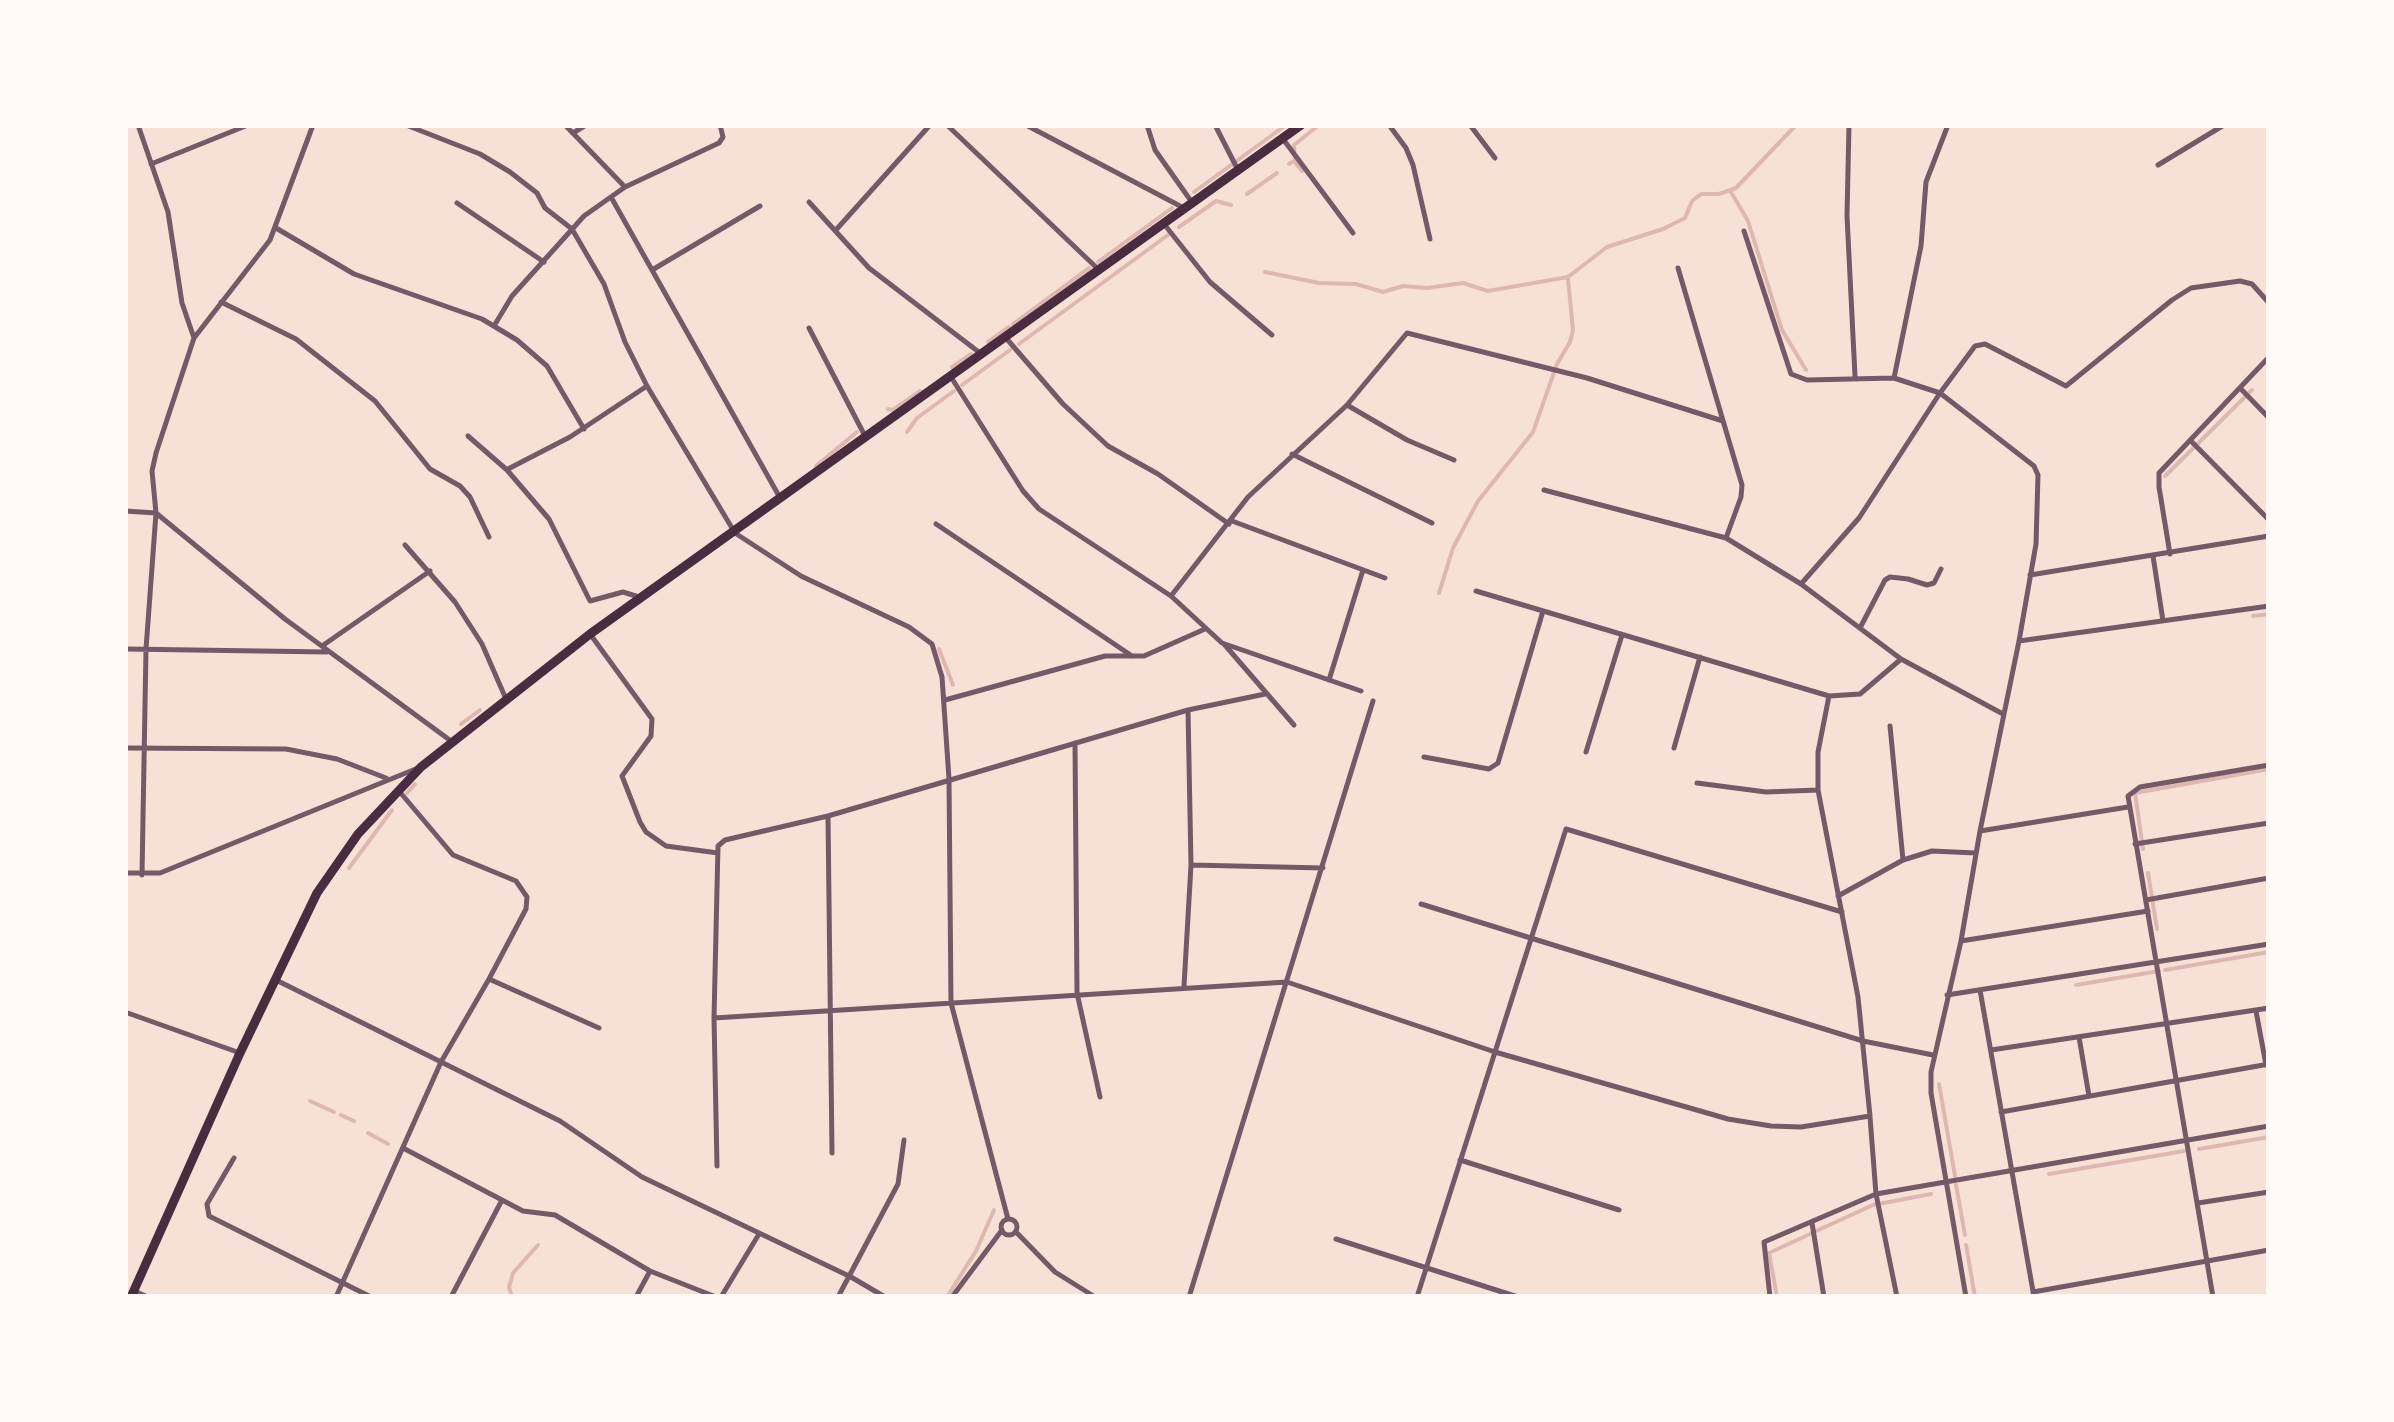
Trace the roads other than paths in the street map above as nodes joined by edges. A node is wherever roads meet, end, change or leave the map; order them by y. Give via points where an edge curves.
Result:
1 (138, 125) edge
2 (248, 125) edge
3 (313, 125) edge
4 (406, 125) edge
5 (565, 125) edge
6 (586, 125) edge
7 (720, 125) edge
8 (930, 125) edge
9 (947, 125) edge
10 (1026, 125) edge
11 (1146, 125) edge
12 (1214, 125) edge
13 (1300, 125) edge
14 (1389, 125) edge
15 (1470, 125) edge
16 (1849, 125) edge
17 (1948, 125) edge
18 (2224, 125) edge
19 (573, 133) junction
20 (1282, 138) junction
21 (1495, 158) dead end
22 (152, 164) junction
23 (2158, 166) dead end
24 (1238, 170) junction
25 (625, 187) junction
26 (610, 197) junction
27 (809, 202) dead end
28 (457, 203) dead end
29 (760, 206) dead end
30 (1188, 206) junction
31 (1164, 224) junction
32 (276, 228) junction
33 (572, 229) junction
34 (835, 231) junction
35 (1744, 231) dead end
36 (1353, 233) dead end
37 (1430, 239) dead end
38 (544, 262) junction
39 (1678, 268) dead end
40 (652, 270) junction
41 (1099, 270) junction
42 (221, 302) junction
43 (2269, 302) edge
44 (494, 326) junction
45 (809, 328) dead end
46 (1272, 335) dead end
47 (1004, 336) junction
48 (194, 338) junction
49 (980, 353) junction
50 (2269, 358) edge
51 (1855, 376) junction
52 (951, 377) junction
53 (1894, 378) junction
54 (647, 386) junction
55 (2240, 388) junction
56 (1940, 392) junction
57 (1347, 405) junction
58 (2269, 418) edge
59 (1724, 420) junction
60 (584, 429) junction
61 (468, 436) dead end
62 (865, 437) junction
63 (2190, 440) junction
64 (1292, 454) junction
65 (1454, 460) dead end
66 (507, 470) junction
67 (1544, 490) dead end
68 (781, 499) junction
69 (125, 511) edge
70 (156, 513) junction
71 (2269, 520) edge
72 (1230, 522) junction
73 (1432, 523) dead end
74 (936, 524) dead end
75 (736, 533) junction
76 (2269, 536) edge
77 (489, 537) dead end
78 (1726, 538) junction
79 (405, 545) dead end
80 (2170, 554) junction
81 (2154, 556) junction
82 (1940, 569) dead end
83 (1364, 570) junction
84 (430, 571) junction
85 (2030, 575) junction
86 (1385, 578) dead end
87 (1801, 584) junction
88 (1476, 591) dead end
89 (1170, 596) junction
90 (642, 598) junction
91 (2269, 606) edge
92 (1543, 611) junction
93 (2163, 621) junction
94 (1205, 628) junction
95 (1860, 628) junction
96 (590, 634) junction
97 (1622, 634) junction
98 (2020, 642) junction
99 (1222, 643) junction
100 (322, 646) junction
101 (125, 648) edge
102 (146, 649) junction
103 (329, 652) junction
104 (1134, 658) junction
105 (1700, 658) junction
106 (1902, 659) junction
107 (1329, 680) junction
108 (1361, 691) dead end
109 (1266, 694) junction
110 (1830, 696) junction
111 (506, 698) junction
112 (944, 700) junction
113 (1373, 701) dead end
114 (1188, 710) junction
115 (2004, 715) junction
116 (1294, 725) dead end
117 (1890, 726) dead end
118 (451, 741) junction
119 (1075, 743) junction
120 (125, 748) edge
121 (1674, 748) dead end
122 (144, 749) junction
123 (1586, 752) dead end
124 (1424, 756) dead end
125 (2269, 765) edge
126 (421, 767) junction
127 (389, 779) junction
128 (949, 779) junction
129 (1697, 783) dead end
130 (398, 790) junction
131 (1818, 790) junction
132 (2128, 807) junction
133 (828, 816) junction
134 (2269, 823) edge
135 (1980, 831) junction
136 (2136, 844) junction
137 (1976, 853) junction
138 (718, 854) junction
139 (1904, 860) junction
140 (1191, 865) junction
141 (1323, 868) junction
142 (125, 873) edge
143 (142, 875) junction
144 (2269, 878) edge
145 (1838, 896) junction
146 (2146, 900) junction
147 (1421, 904) dead end
148 (2148, 911) junction
149 (1842, 912) junction
150 (1532, 936) junction
151 (1961, 941) junction
152 (2269, 944) edge
153 (2158, 960) junction
154 (275, 979) junction
155 (489, 979) junction
156 (1287, 982) junction
157 (1184, 986) junction
158 (1980, 990) junction
159 (1077, 993) junction
160 (1947, 996) junction
161 (950, 1004) junction
162 (2269, 1008) edge
163 (2256, 1010) junction
164 (125, 1012) edge
165 (830, 1012) junction
166 (714, 1018) junction
167 (2168, 1023) junction
168 (600, 1028) dead end
169 (2079, 1037) junction
170 (1863, 1041) junction
171 (1991, 1050) junction
172 (1495, 1052) junction
173 (240, 1053) junction
174 (1933, 1055) junction
175 (441, 1062) junction
176 (2267, 1064) edge
177 (2178, 1081) junction
178 (2089, 1096) junction
179 (1100, 1097) dead end
180 (2001, 1112) junction
181 (1870, 1116) junction
182 (2269, 1126) edge
183 (2188, 1139) junction
184 (904, 1140) dead end
185 (403, 1148) junction
186 (832, 1153) dead end
187 (234, 1158) dead end
188 (1460, 1160) junction
189 (717, 1166) dead end
190 (2011, 1171) junction
191 (1946, 1180) junction
192 (2269, 1192) edge
193 (1876, 1194) junction
194 (502, 1200) junction
195 (2198, 1204) junction
196 (1619, 1210) dead end
197 (1008, 1219) junction
198 (1812, 1222) junction
199 (1002, 1230) junction
200 (1016, 1232) junction
201 (759, 1234) junction
202 (1336, 1239) dead end
203 (2269, 1250) edge
204 (2206, 1261) junction
205 (1426, 1268) junction
206 (650, 1271) junction
207 (851, 1277) junction
208 (342, 1284) junction
209 (133, 1294) edge
210 (2034, 1294) edge
211 (148, 1297) edge
212 (336, 1297) edge
213 (371, 1297) edge
214 (450, 1297) edge
215 (636, 1297) edge
216 (718, 1297) edge
217 (838, 1297) edge
218 (885, 1297) edge
219 (952, 1297) edge
220 (1095, 1297) edge
221 (1189, 1297) edge
222 (1417, 1297) edge
223 (1518, 1297) edge
224 (1770, 1297) edge
225 (1824, 1297) edge
226 (1896, 1297) edge
227 (1966, 1297) edge
228 (2213, 1297) edge

1 - 22 street
2 - 22 street
3 - 32 street
4 - 33 street via 510,172
5 - 19 street
6 - 19 street
7 - 25 street via 719,144
8 - 34 street
9 - 41 street
10 - 30 street
11 - 30 street
12 - 24 street
13 - 20 main road
14 - 37 street via 1413,165
15 - 21 street
16 - 51 street
17 - 53 street via 1926,182 1921,246
18 - 23 street
19 - 25 street
20 - 24 main road
20 - 36 street
22 - 48 street
24 - 30 main road
25 - 26 street
26 - 33 street
26 - 40 street
27 - 34 street
28 - 38 street
29 - 40 street
30 - 31 main road
31 - 41 main road
31 - 46 street via 1210,282
32 - 42 street
32 - 44 street via 354,274
33 - 38 street
33 - 54 street via 604,284
34 - 49 street via 869,268
35 - 51 street via 1791,374 1806,380
38 - 44 street
39 - 59 street
40 - 68 street
41 - 47 main road
42 - 48 street
42 - 77 street via 296,339 375,400 430,469 470,497
43 - 56 street via 2240,280 2190,288 2066,386 1980,344
44 - 60 street via 547,366
45 - 62 street
47 - 49 main road
47 - 72 street via 1108,446
48 - 70 street via 156,452
49 - 52 main road
50 - 55 street
51 - 53 street
52 - 62 main road
52 - 89 street via 1038,510
53 - 56 street
54 - 60 street
54 - 75 street
55 - 58 street
55 - 63 street
56 - 85 street via 2037,470
56 - 87 street via 1859,518
57 - 59 street via 1412,332
57 - 64 street
57 - 65 street
59 - 78 street via 1742,485
60 - 66 street
61 - 66 street
62 - 68 main road
63 - 71 street
63 - 80 street via 2159,473
64 - 72 street
64 - 73 street
66 - 90 street via 549,519 590,601 623,592
67 - 78 street
68 - 75 main road
69 - 70 street
70 - 100 street
70 - 102 street
72 - 83 street
72 - 89 street
74 - 104 street
75 - 90 main road
75 - 112 street via 801,576 922,634 938,659
76 - 80 street
78 - 87 street
79 - 84 street
80 - 81 street
81 - 85 street
81 - 93 street
82 - 95 street via 1928,585 1885,580
83 - 86 street
83 - 107 street
84 - 100 street
84 - 111 street via 482,644
85 - 98 street
87 - 95 street
88 - 92 street
89 - 94 street
90 - 96 main road
91 - 93 street
92 - 97 street
92 - 124 street via 1498,763 1488,768
93 - 98 street
94 - 99 street
94 - 104 street
95 - 106 street
96 - 111 main road
96 - 138 street via 652,720 652,736 622,776 640,822 666,846
97 - 105 street
97 - 123 street
98 - 115 street
99 - 107 street
99 - 109 street
100 - 103 street
101 - 102 street
102 - 103 street
102 - 122 street
103 - 118 street
104 - 112 street via 1105,656
105 - 110 street
105 - 121 street
106 - 110 street via 1860,694
106 - 115 street
107 - 108 street
109 - 114 street
109 - 116 street
110 - 131 street
111 - 118 main road
112 - 128 street
113 - 141 street
114 - 119 street
114 - 140 street
115 - 135 street
117 - 139 street
118 - 126 main road
119 - 128 street
119 - 159 street
120 - 122 street
122 - 127 street via 286,749
122 - 143 street
125 - 132 street via 2136,788
126 - 127 street
126 - 130 main road
127 - 143 street
128 - 133 street
128 - 161 street
129 - 131 street
130 - 154 main road via 328,875
130 - 155 street via 453,854 516,880 528,897
131 - 145 street
132 - 135 street
132 - 136 street
133 - 138 street via 725,840
133 - 165 street
134 - 136 street
135 - 137 street
136 - 146 street
137 - 139 street via 1932,850
137 - 151 street
138 - 166 street
139 - 145 street
140 - 141 street
140 - 157 street
141 - 156 street
142 - 143 street
144 - 146 street
145 - 149 street
146 - 148 street
147 - 150 street
148 - 151 street
148 - 153 street
149 - 150 street via 1566,829
149 - 170 street
150 - 170 street
150 - 172 street
151 - 160 street
152 - 153 street
153 - 158 street
153 - 167 street
154 - 173 main road
154 - 175 street
155 - 168 street
155 - 175 street
156 - 157 street
156 - 172 street
156 - 221 street
157 - 159 street
158 - 160 street
158 - 171 street
159 - 161 street
159 - 179 street
160 - 174 street
161 - 165 street
161 - 197 street
162 - 163 street
163 - 167 street
163 - 176 street
164 - 173 street
165 - 166 street
165 - 186 street
166 - 189 street
167 - 169 street
167 - 177 street
169 - 171 street
169 - 178 street
170 - 174 street
170 - 181 street
171 - 180 street
172 - 181 street via 1751,1124 1801,1127
172 - 188 street
173 - 209 main road
174 - 191 street via 1931,1093
175 - 185 street
175 - 201 street via 560,1121 642,1177
176 - 177 street
177 - 178 street
177 - 183 street
178 - 180 street
180 - 190 street
181 - 193 street
182 - 183 street
183 - 190 street
183 - 195 street
184 - 207 street via 900,1178
185 - 194 street
185 - 208 street
187 - 208 street via 207,1204 210,1216
188 - 196 street
188 - 205 street
190 - 191 street
190 - 210 street
191 - 193 street
191 - 227 street
192 - 195 street
193 - 198 street
193 - 226 street
194 - 206 street via 555,1215
194 - 214 street
195 - 204 street
197 - 199 street
197 - 200 street via 1016,1221
198 - 224 street via 1764,1242
198 - 225 street
199 - 200 street
199 - 219 street
200 - 220 street via 1055,1272
201 - 207 street
201 - 216 street
202 - 205 street
203 - 204 street
204 - 210 street
204 - 228 street
205 - 222 street
205 - 223 street
206 - 215 street
206 - 216 street
207 - 217 street
207 - 218 street
208 - 212 street
208 - 213 street
209 - 211 street

